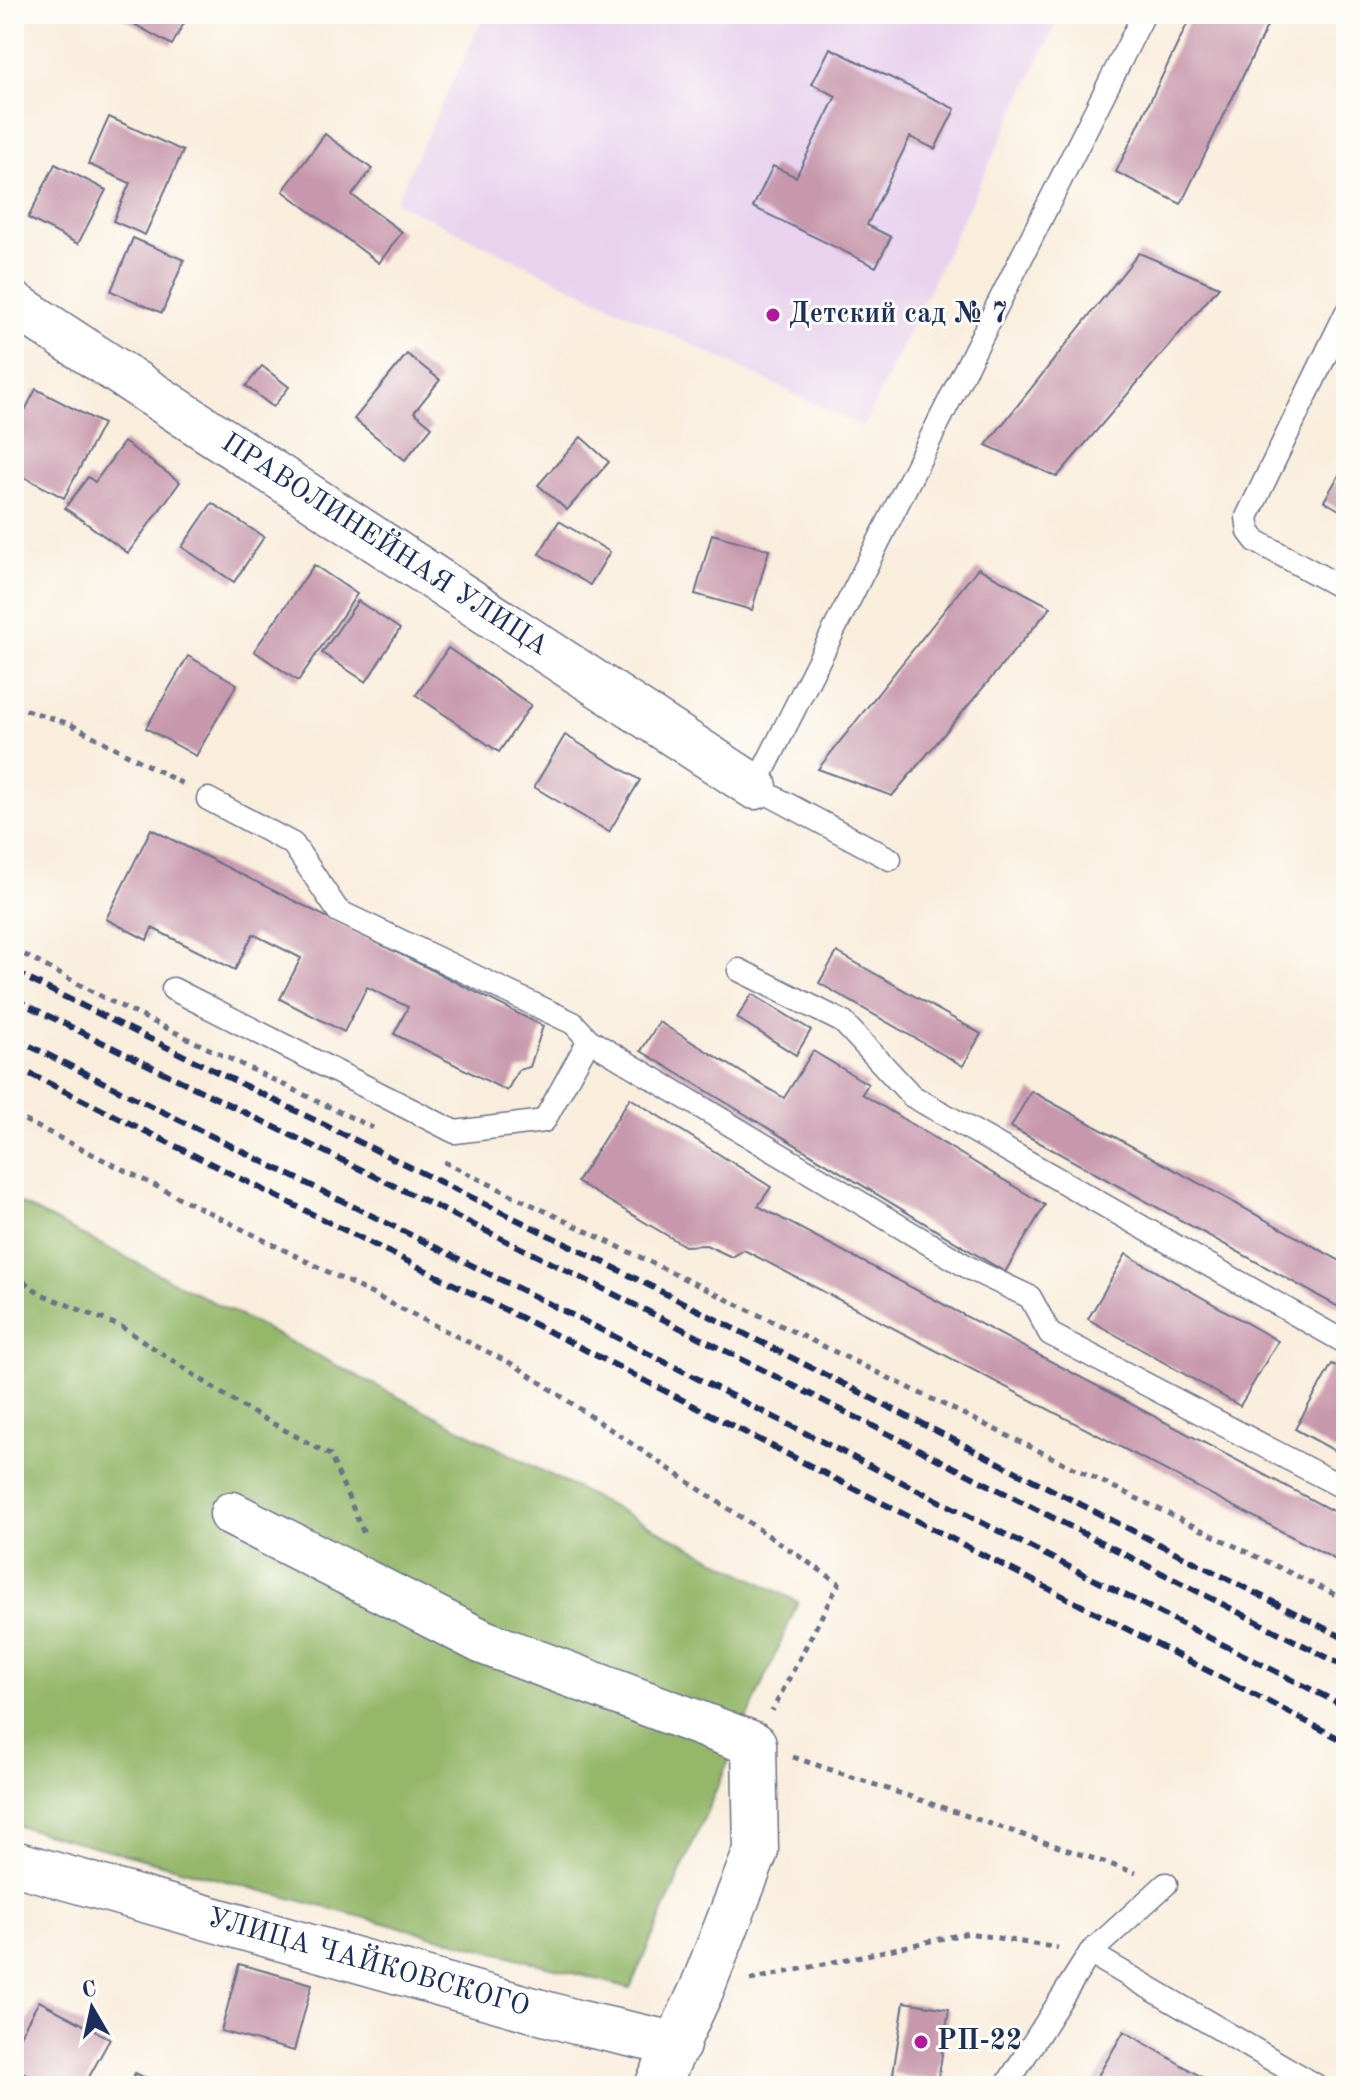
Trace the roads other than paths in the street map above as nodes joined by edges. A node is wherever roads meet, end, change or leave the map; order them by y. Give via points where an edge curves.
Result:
1 (1144, 14) edge
2 (14, 304) edge
3 (1346, 313) edge
4 (1346, 590) edge
5 (755, 787) junction
6 (208, 799) road end
7 (890, 859) dead end
8 (739, 970) dead end
9 (173, 989) dead end
10 (589, 1040) junction
11 (1346, 1343) edge
12 (1346, 1489) edge
13 (232, 1514) dead end
14 (14, 1863) edge
15 (1166, 1884) road end
16 (1090, 1953) junction
17 (678, 2045) junction
18 (657, 2086) edge
19 (1006, 2086) edge
20 (1317, 2086) edge

1 - 5 lane
2 - 5 street, ПРАВОЛИНЕЙНАЯ УЛИЦА
3 - 4 lane via 1247,517 1256,541
5 - 7 lane
6 - 10 lane via 293,844 338,911 573,1023
8 - 11 lane via 843,1022 912,1096
9 - 10 lane via 455,1132 544,1121
10 - 12 lane via 971,1269 1030,1297 1050,1334
13 - 17 street via 483,1642 754,1744 756,1851
14 - 17 street, УЛИЦА ЧАЙКОВСКОГО via 576,2022
15 - 16 lane
16 - 19 lane
16 - 20 lane
17 - 18 street

